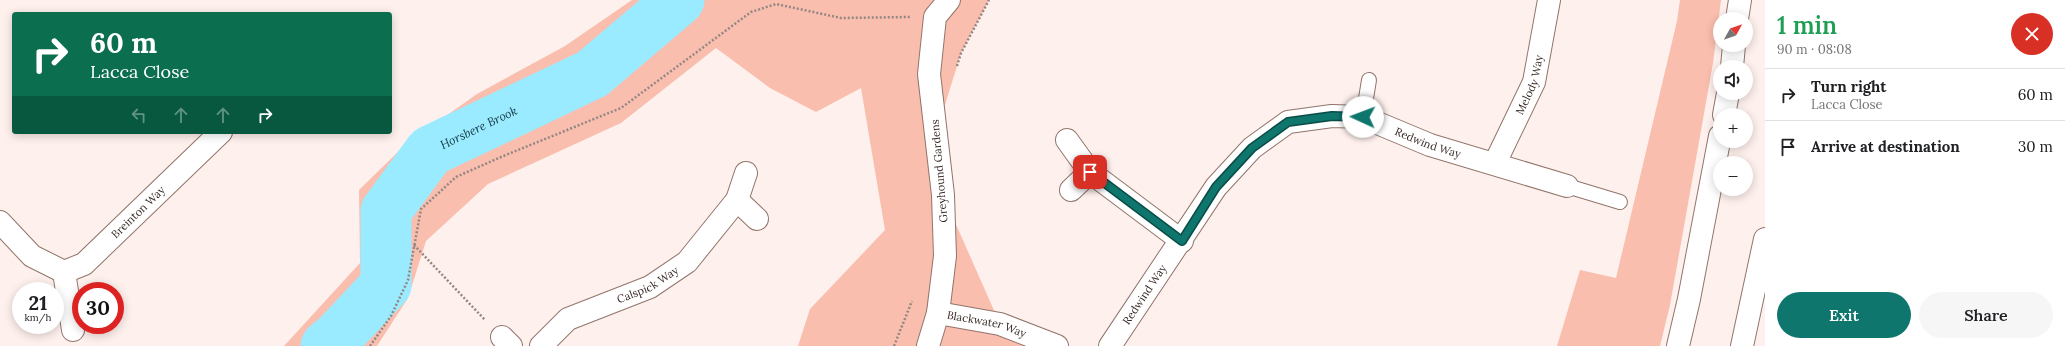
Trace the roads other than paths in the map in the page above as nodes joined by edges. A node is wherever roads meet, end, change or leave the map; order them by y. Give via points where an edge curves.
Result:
1 (949, 0) edge
2 (1549, 0) edge
3 (1740, 0) edge
4 (1738, 12) edge
5 (1369, 80) dead end
6 (1363, 117) junction
7 (208, 136) edge
8 (1067, 140) dead end
9 (1718, 148) edge
10 (1495, 163) junction
11 (1090, 172) junction
12 (746, 173) dead end
13 (1567, 186) joint
14 (1071, 190) dead end
15 (737, 200) junction
16 (1620, 202) dead end
17 (757, 219) dead end
18 (0, 222) edge
19 (1765, 239) edge
20 (1182, 241) junction
21 (64, 272) junction
22 (938, 313) junction
23 (72, 324) edge
24 (542, 346) edge
25 (928, 346) edge
26 (1057, 346) edge
27 (1110, 346) edge
28 (1678, 346) edge
29 (1742, 346) edge

1 - 22 main road, Greyhound Gardens via 935,17 929,74 943,195 945,256
2 - 10 main road, Melody Way via 1534,82
3 - 4 main road
5 - 6 lane
6 - 10 main road, Redwind Way via 1430,145
6 - 20 main road, Redwind Way via 1332,116 1288,122 1252,148 1216,187
7 - 21 main road, Breinton Way via 84,264
8 - 11 main road
9 - 28 main road
10 - 13 main road, Redwind Way
11 - 14 main road
11 - 20 main road
12 - 15 main road, Calspick Way
13 - 16 lane
15 - 17 main road
15 - 24 main road, Calspick Way via 688,262 650,287 568,319
18 - 21 main road via 32,256
19 - 29 main road
20 - 27 main road, Redwind Way
21 - 23 main road
22 - 25 main road, Greyhound Gardens
22 - 26 main road, Blackwater Way via 1000,324

